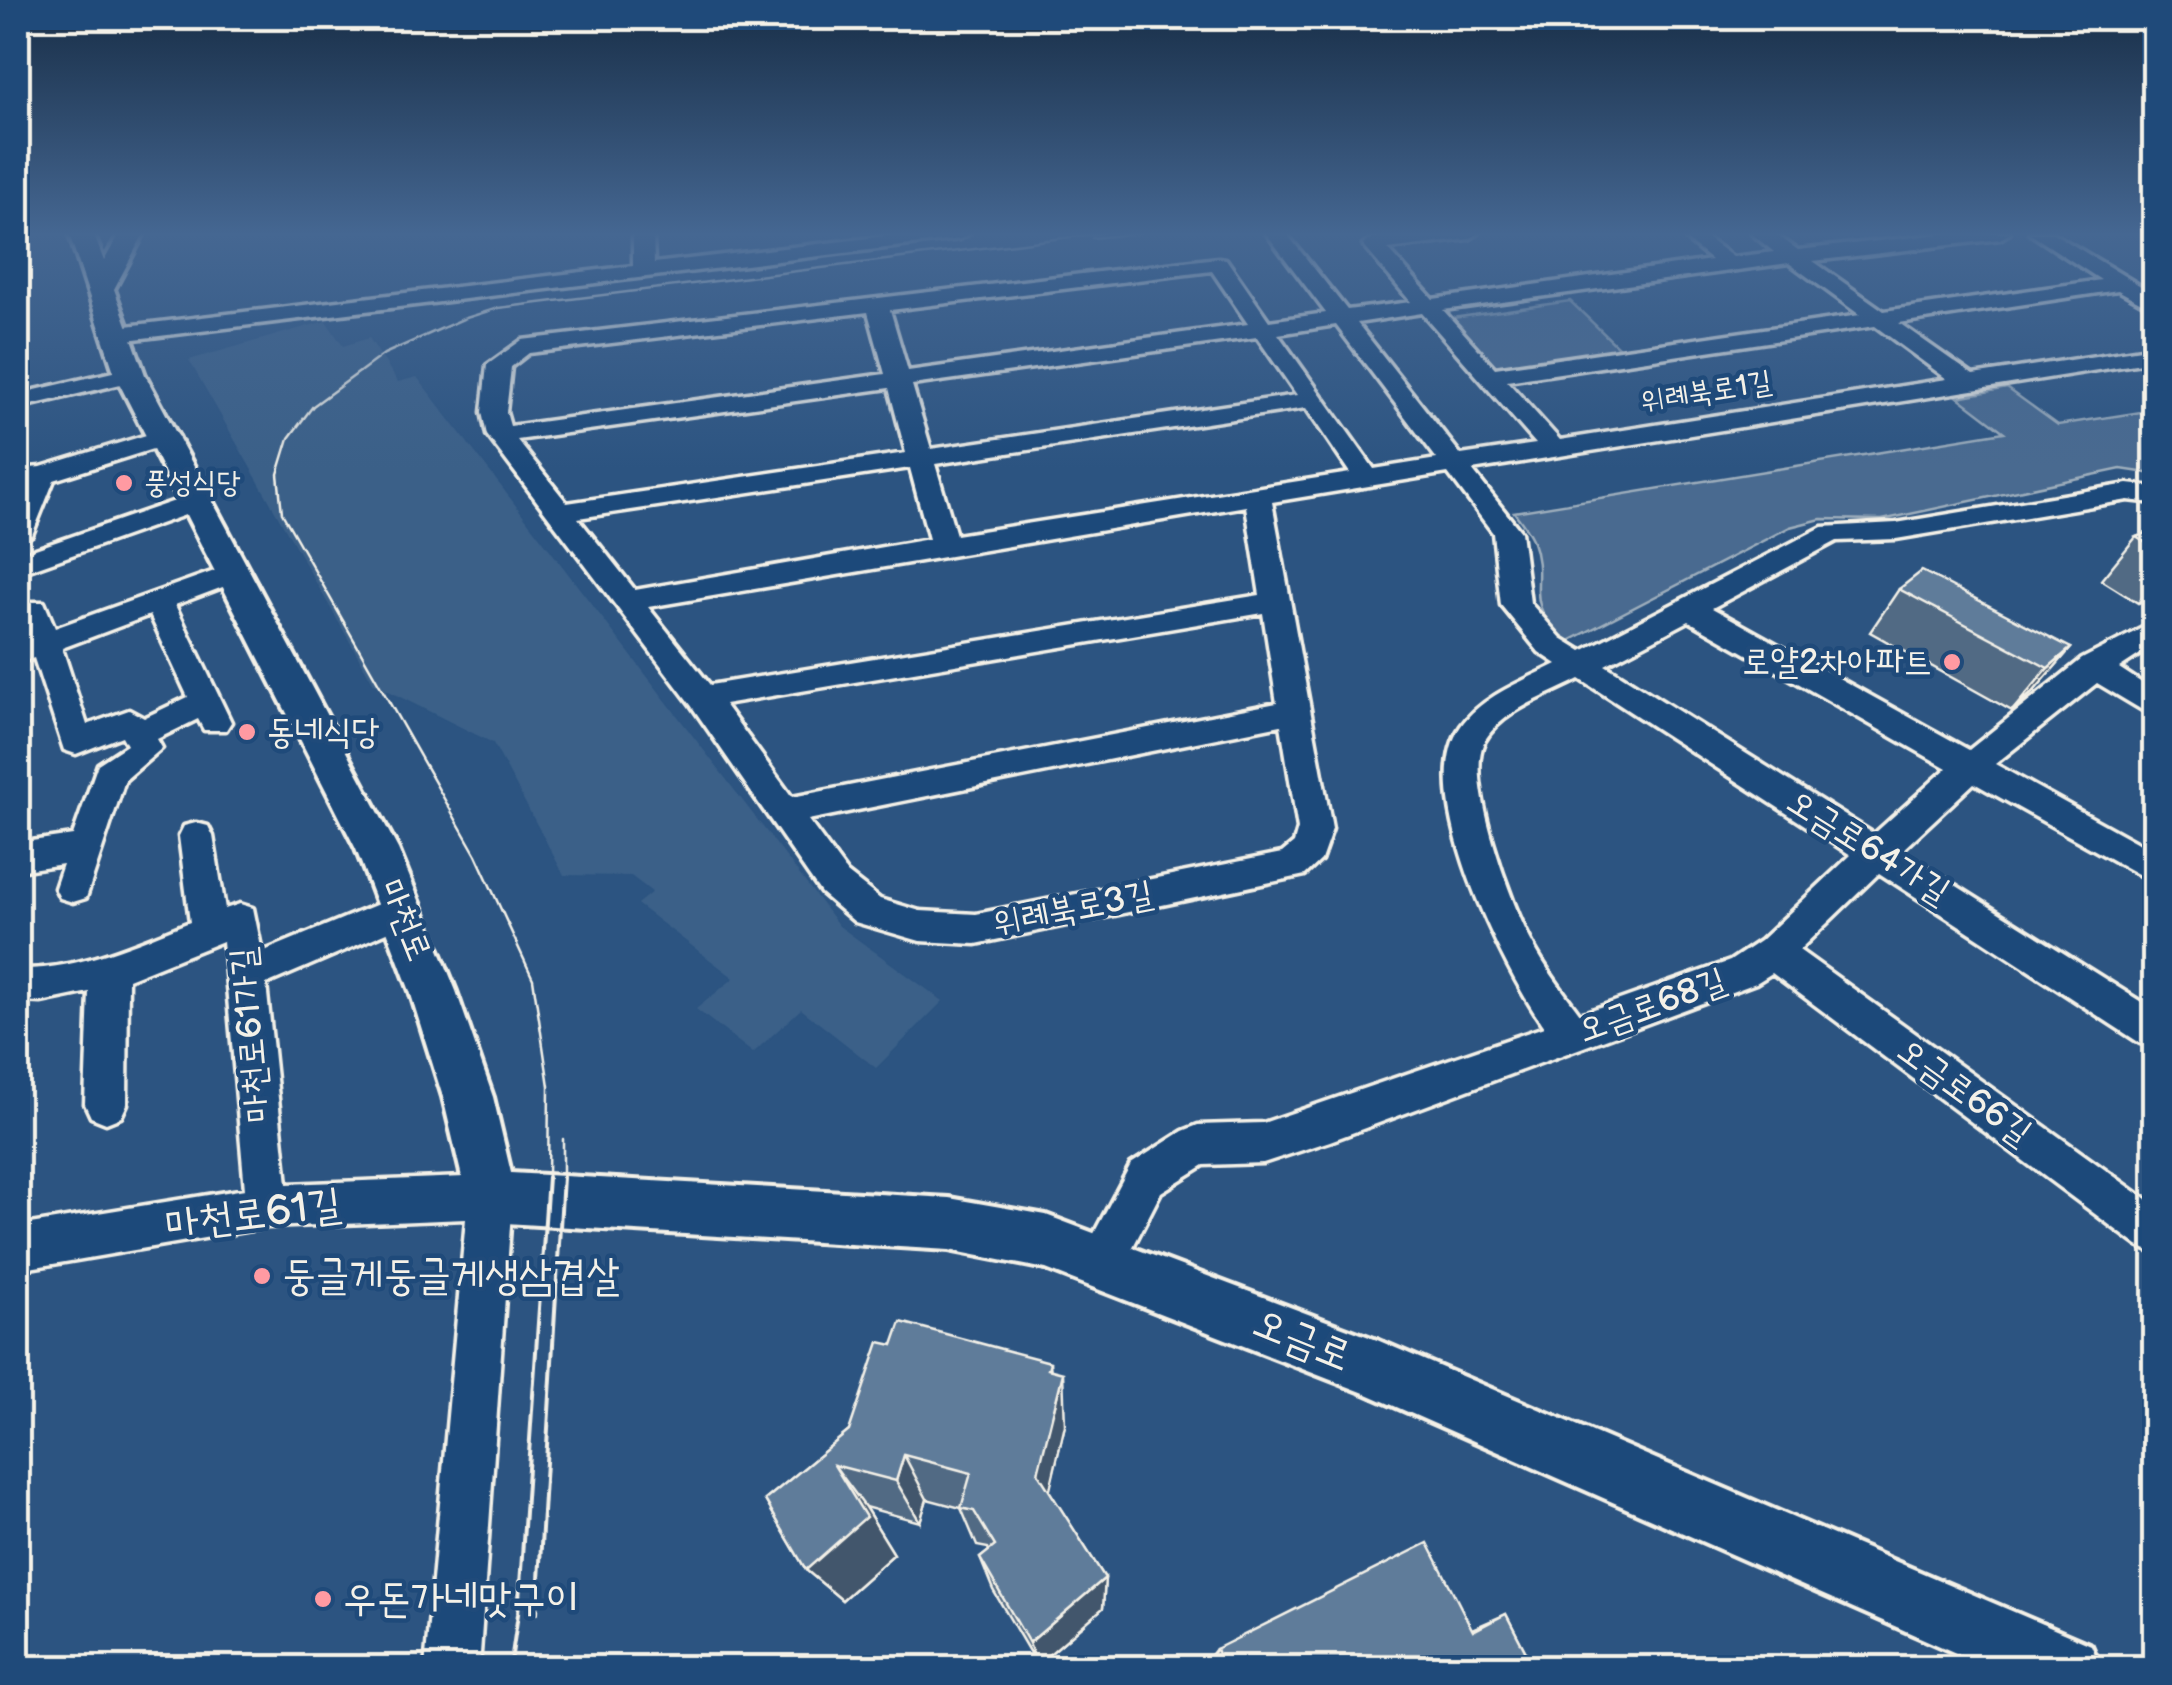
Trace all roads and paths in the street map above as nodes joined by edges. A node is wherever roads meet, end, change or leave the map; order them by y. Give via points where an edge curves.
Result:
1 (110, 312) edge
2 (296, 312) edge
3 (808, 312) edge
4 (881, 312) edge
5 (1251, 312) edge
6 (1339, 312) edge
7 (1410, 312) edge
8 (1432, 312) edge
9 (1864, 312) edge
10 (1926, 312) edge
11 (1874, 319) junction
12 (1346, 320) junction
13 (1264, 330) junction
14 (118, 334) junction
15 (2154, 354) edge
16 (130, 375) junction
17 (1491, 376) junction
18 (902, 379) junction
19 (1969, 384) junction
20 (1310, 400) junction
21 (18, 401) edge
22 (500, 435) junction
23 (166, 438) junction
24 (1554, 449) junction
25 (922, 458) junction
26 (1453, 464) junction
27 (30, 476) edge
28 (1366, 477) junction
29 (2154, 495) edge
30 (1258, 498) junction
31 (198, 500) junction
32 (558, 512) junction
33 (18, 535) edge
34 (945, 545) junction
35 (18, 565) edge
36 (234, 573) junction
37 (626, 600) junction
38 (159, 602) junction
39 (1274, 602) junction
40 (1690, 608) junction
41 (34, 609) dead end
42 (2154, 632) edge
43 (30, 649) edge
44 (1580, 666) junction
45 (2094, 666) junction
46 (702, 697) junction
47 (2154, 706) edge
48 (1294, 711) junction
49 (140, 734) junction
50 (1974, 764) junction
51 (784, 812) junction
52 (196, 836) dead end
53 (88, 846) junction
54 (1879, 853) junction
55 (18, 856) edge
56 (2154, 870) edge
57 (72, 888) dead end
58 (400, 910) junction
59 (210, 929) junction
60 (1773, 952) junction
61 (109, 969) junction
62 (246, 976) junction
63 (18, 985) edge
64 (2154, 1031) edge
65 (1572, 1035) junction
66 (106, 1104) dead end
67 (490, 1197) junction
68 (268, 1206) junction
69 (2154, 1231) edge
70 (18, 1248) edge
71 (1102, 1260) junction
72 (452, 1668) edge
73 (2068, 1668) edge

1 - 14 main road, 마천로
2 - 14 street
3 - 22 street via 522,347 498,364 494,412
4 - 18 street
5 - 13 street
6 - 12 street
7 - 12 street
8 - 17 street
9 - 11 street
10 - 11 street, 위례북로1길
11 - 17 street, 위례북로1길
11 - 19 street
12 - 13 street
12 - 26 street
13 - 18 street
13 - 20 street
14 - 16 main road, 마천로
15 - 19 street, 위례북로1길
16 - 21 street
16 - 23 main road, 마천로
17 - 24 street
18 - 22 street
18 - 25 street
19 - 24 street, 위례북로1길
20 - 25 street
20 - 28 street
22 - 32 street, 위례북로3길
23 - 27 street
23 - 31 main road, 마천로
24 - 26 street, 위례북로1길
25 - 32 street
25 - 34 street
26 - 28 street
26 - 44 street, 오금로64가길 via 1507,532 1516,605 1550,646
27 - 33 street
28 - 30 street
29 - 40 street via 2128,492 1896,530 1832,533
30 - 34 street
30 - 39 street, 위례북로3길
31 - 35 street
31 - 36 main road, 마천로
32 - 37 street, 위례북로3길
34 - 37 street
36 - 38 street
36 - 58 main road, 마천로 via 376,849
37 - 46 street, 위례북로3길
38 - 43 street
38 - 49 street via 210,712
39 - 46 street
39 - 48 street, 위례북로3길
40 - 44 street
40 - 50 street
41 - 43 street
42 - 45 street, 오금로68길
43 - 49 street via 76,742 129,721
44 - 54 street, 오금로64가길
44 - 65 street via 1493,711 1466,742 1461,771 1519,957
45 - 47 street
45 - 50 street, 오금로68길
46 - 51 street, 위례북로3길
48 - 51 street
48 - 51 street, 위례북로3길 via 1314,828 1309,850 1292,866 1032,918 976,929 920,926 868,912 834,883
49 - 53 street via 146,748 110,773
50 - 54 street, 오금로68길
50 - 56 street
52 - 59 street
53 - 55 street
53 - 57 street
54 - 60 street, 오금로68길
54 - 64 street, 오금로64가길
58 - 62 street
58 - 67 main road, 마천로 via 468,1097
59 - 61 street, 마천로61가길
59 - 62 street, 마천로61가길 via 240,919
60 - 65 street, 오금로68길 via 1744,972
60 - 69 street, 오금로66길
61 - 63 street, 마천로61가길 via 34,988
61 - 66 street
62 - 68 street, 마천로61가길
65 - 71 street, 오금로68길 via 1263,1143 1198,1145 1146,1178
67 - 68 street, 마천로61길
67 - 71 main road, 오금로 via 948,1224 994,1229
67 - 72 street, 마천로
68 - 70 street, 마천로61길
71 - 73 main road, 오금로 via 1377,1369

